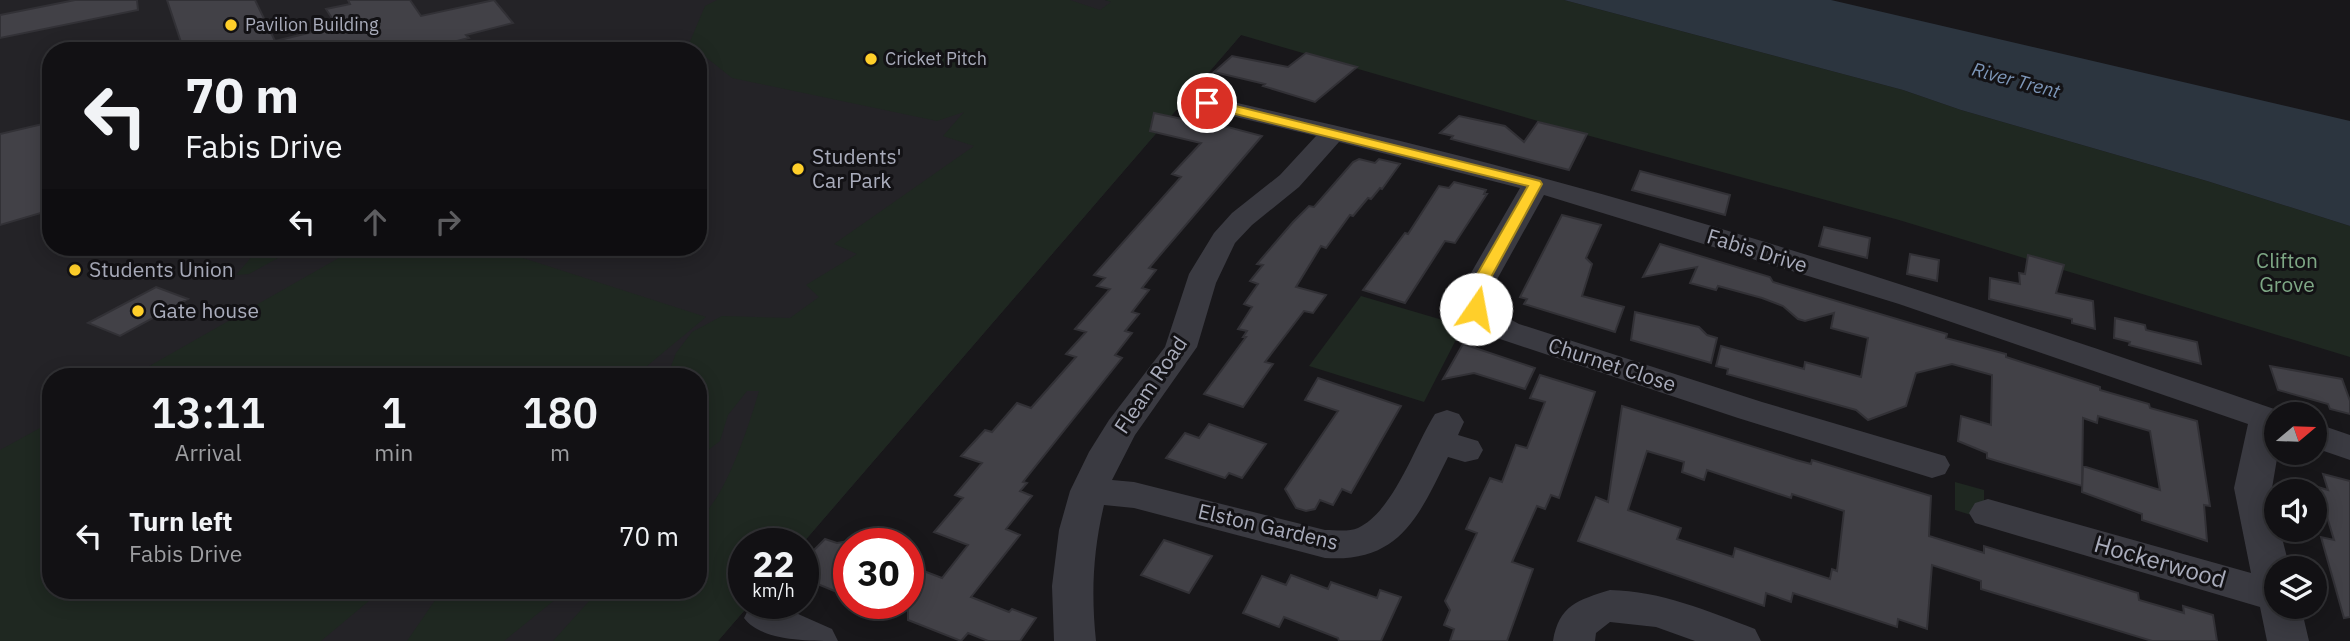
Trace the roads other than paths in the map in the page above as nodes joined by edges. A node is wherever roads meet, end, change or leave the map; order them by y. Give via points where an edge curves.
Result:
1 (1225, 104) dead end
2 (1333, 133) junction
3 (1536, 184) junction
4 (2264, 417) edge
5 (1450, 437) dead end
6 (2328, 439) edge
7 (2350, 447) edge
8 (2264, 449) edge
9 (1932, 465) dead end
10 (1088, 491) junction
11 (1988, 513) dead end
12 (2267, 556) edge
13 (2264, 592) edge
14 (2283, 619) edge
15 (1075, 641) edge
16 (1574, 641) edge
17 (1740, 641) edge
18 (2288, 641) edge

1 - 2 street, Fabis Drive
2 - 3 street, Fabis Drive
2 - 10 street, Fleam Road via 1218,247 1201,281 1180,350 1121,429
3 - 4 street, Fabis Drive via 2032,336
3 - 9 street, Churnet Close via 1475,292 1473,299 1482,317 1508,331 1889,444
5 - 10 street, Elston Gardens via 1385,530 1348,545 1325,544 1134,495
6 - 7 street
8 - 12 street via 2253,488
10 - 15 street, Fleam Road via 1075,551
11 - 13 street, Hockerwood via 2041,517
14 - 18 street
16 - 17 street via 1578,625 1589,615 1620,606 1654,609

